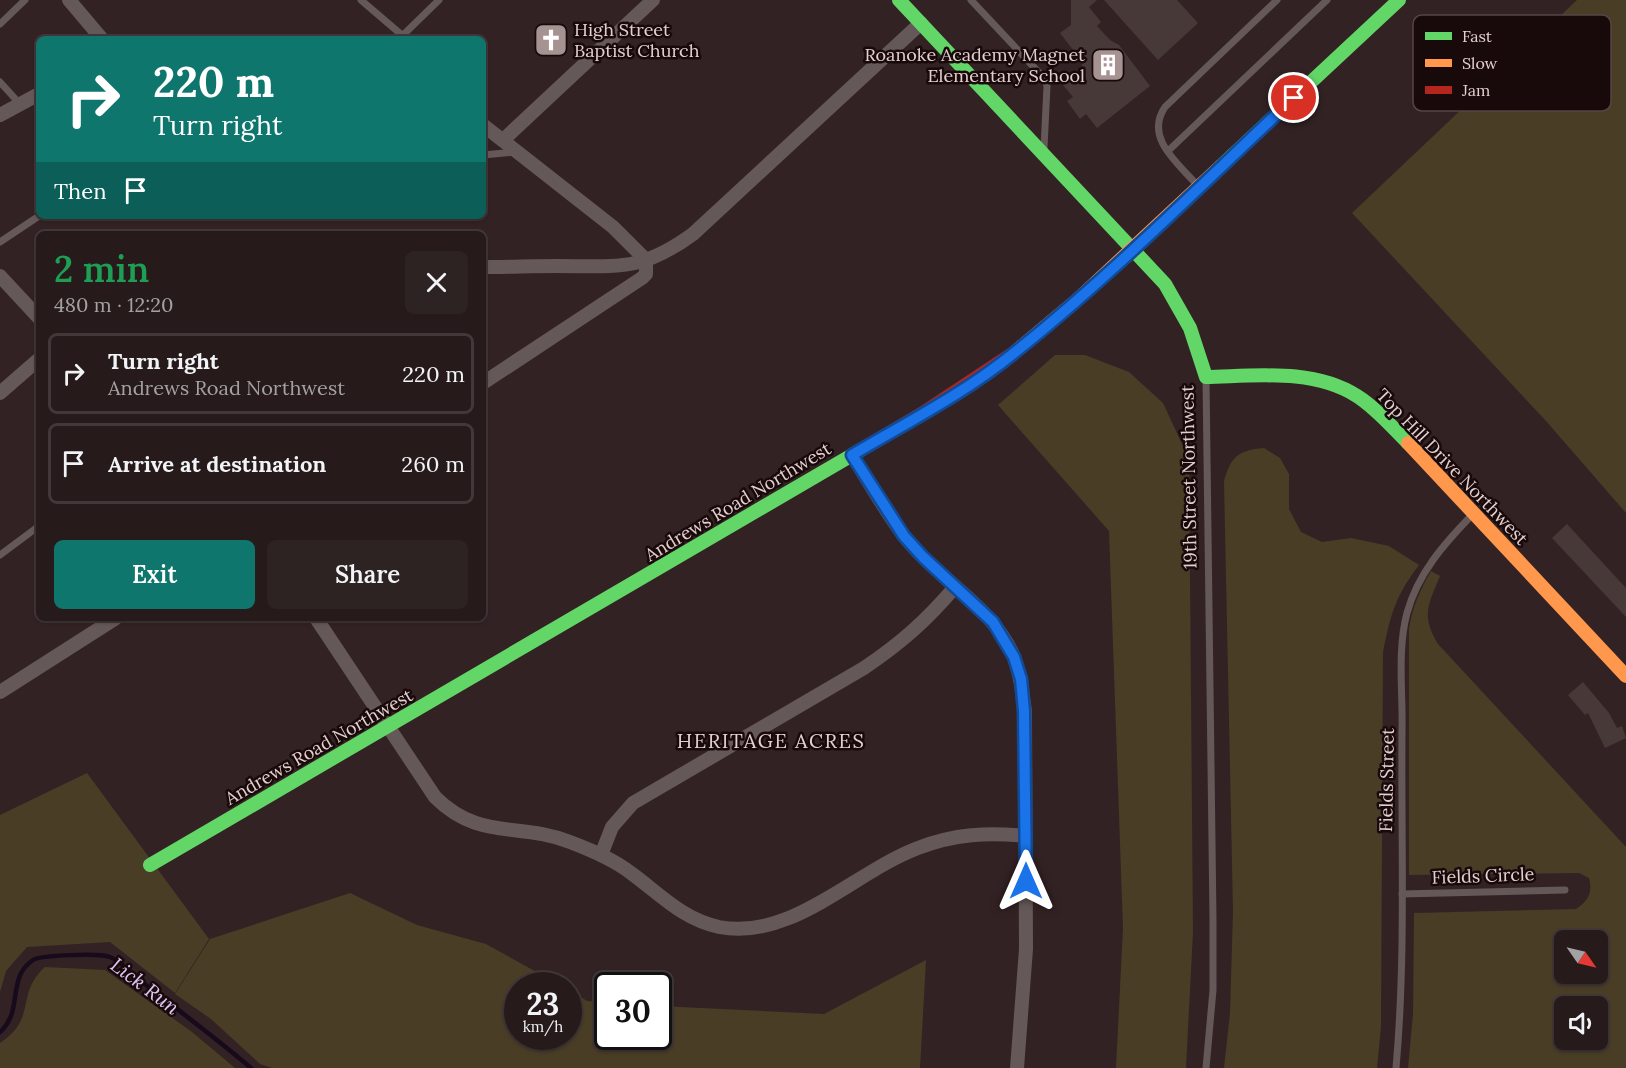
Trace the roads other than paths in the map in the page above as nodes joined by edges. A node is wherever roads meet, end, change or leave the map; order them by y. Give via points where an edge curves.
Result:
1 (25, 0) edge
2 (69, 0) edge
3 (361, 0) edge
4 (439, 0) edge
5 (653, 0) edge
6 (899, 0) edge
7 (971, 0) edge
8 (1278, 0) edge
9 (1327, 0) edge
10 (1399, 0) edge
11 (921, 22) junction
12 (0, 24) edge
13 (99, 36) edge
14 (400, 36) edge
15 (402, 36) edge
16 (0, 82) edge
17 (36, 96) edge
18 (20, 104) junction
19 (0, 115) edge
20 (486, 127) edge
21 (503, 140) junction
22 (1168, 151) junction
23 (518, 152) junction
24 (486, 155) edge
25 (1044, 155) junction
26 (1198, 187) junction
27 (36, 218) edge
28 (0, 242) edge
29 (1132, 249) junction
30 (646, 260) junction
31 (486, 267) edge
32 (0, 276) edge
33 (36, 315) edge
34 (36, 362) edge
35 (1206, 377) junction
36 (486, 381) edge
37 (0, 393) edge
38 (852, 455) junction
39 (1474, 513) junction
40 (36, 528) edge
41 (0, 555) edge
42 (956, 587) junction
43 (111, 621) edge
44 (318, 621) edge
45 (1626, 676) edge
46 (0, 693) edge
47 (388, 726) junction
48 (1026, 836) junction
49 (601, 855) junction
50 (150, 866) dead end
51 (1565, 890) dead end
52 (1402, 894) junction
53 (1017, 1068) edge
54 (1206, 1068) edge
55 (1396, 1068) edge

1 - 12 lane
2 - 13 street
3 - 14 lane
4 - 15 lane
5 - 21 street
6 - 11 street, 19th Street Northwest
7 - 25 lane via 1044,78
8 - 22 lane via 1165,107 1157,124
9 - 22 lane
10 - 26 street, Andrews Road Northwest
11 - 25 street, 19th Street Northwest
11 - 30 street via 693,234
16 - 18 lane
17 - 18 street
18 - 19 street
20 - 21 street
21 - 23 street
22 - 26 lane
23 - 24 lane
23 - 30 street via 613,227
25 - 29 street, 19th Street Northwest
26 - 29 street, Andrews Road Northwest
27 - 28 lane
29 - 35 street, 19th Street Northwest via 1181,307 1199,346
29 - 38 street, Andrews Road Northwest via 1013,354
30 - 31 street via 607,267
30 - 36 street via 646,274 642,278
32 - 33 street
34 - 37 street
35 - 39 street, Top Hill Drive Northwest via 1281,376 1336,386 1352,393 1388,422
35 - 54 lane, 19th Street Northwest via 1213,920 1213,990
38 - 42 street via 904,536
38 - 47 street, Andrews Road Northwest
39 - 45 street, Top Hill Drive Northwest
39 - 52 lane, Fields Street via 1428,566 1414,592 1404,627
40 - 41 lane
42 - 48 street via 1004,637 1021,679
42 - 49 street via 925,622 864,668 633,803 612,827
43 - 46 street
44 - 47 street
47 - 49 street via 435,797 465,820 556,837
47 - 50 street, Andrews Road Northwest
48 - 49 street via 995,833 942,840 884,864 798,914 774,924 740,929 698,921 678,911 630,872
48 - 53 street via 1026,949
51 - 52 lane, Fields Circle
52 - 55 lane, Fields Street via 1403,976

